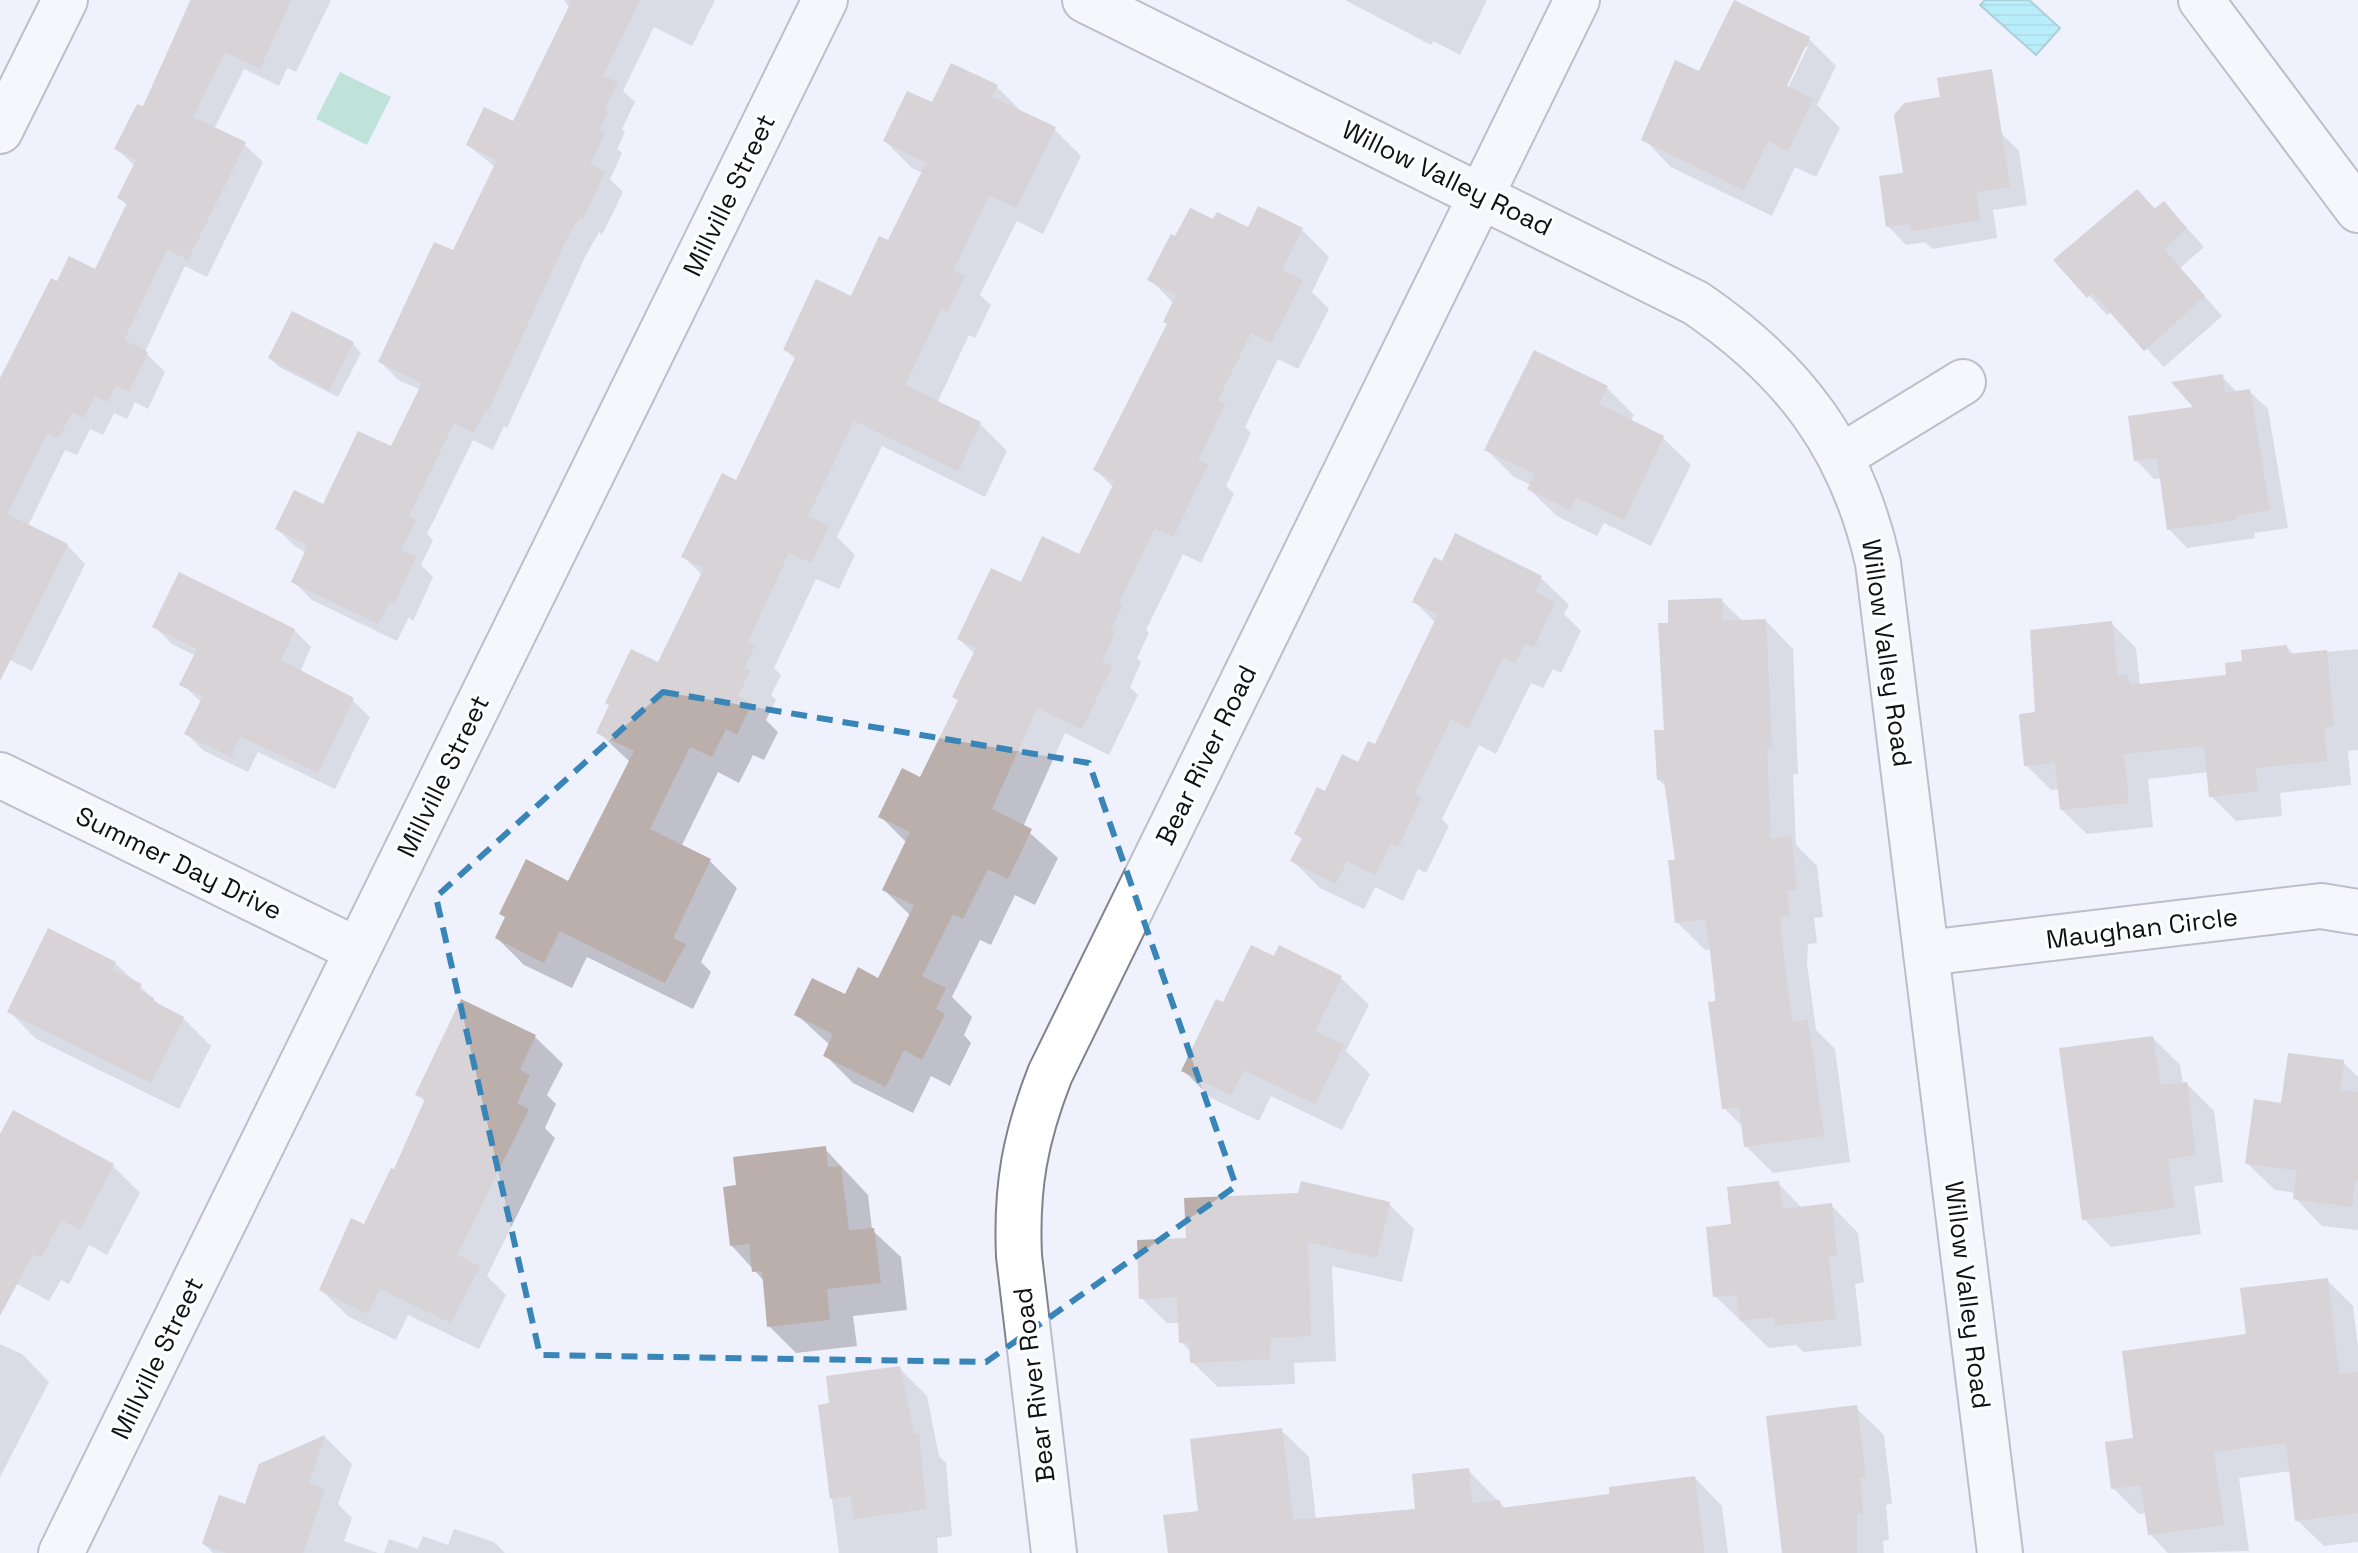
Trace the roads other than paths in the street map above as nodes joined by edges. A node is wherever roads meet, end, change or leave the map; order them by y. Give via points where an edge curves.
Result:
1 (65, 0) edge
2 (825, 0) edge
3 (1085, 0) edge
4 (1577, 0) edge
5 (2201, 0) edge
6 (1, 128) edge
7 (1482, 195) junction
8 (2358, 210) edge
9 (1963, 382) dead end
10 (1842, 456) junction
11 (0, 775) edge
12 (2358, 912) edge
13 (357, 950) junction
14 (1926, 953) junction
15 (61, 1553) edge
16 (1054, 1553) edge
17 (2000, 1553) edge

1 - 6 street
2 - 13 street, Millville Street
3 - 7 street, Willow Valley Road
4 - 7 street, Bear River Road
5 - 8 street
7 - 10 street, Willow Valley Road via 1659,282 1732,327 1794,386
7 - 16 street, Bear River Road via 1033,1117 1020,1178 1019,1256
9 - 10 street
10 - 14 street, Willow Valley Road via 1866,514 1878,563
11 - 13 street, Summer Day Drive
12 - 14 street, Maughan Circle via 2321,906
13 - 15 street, Millville Street
14 - 17 street, Willow Valley Road

